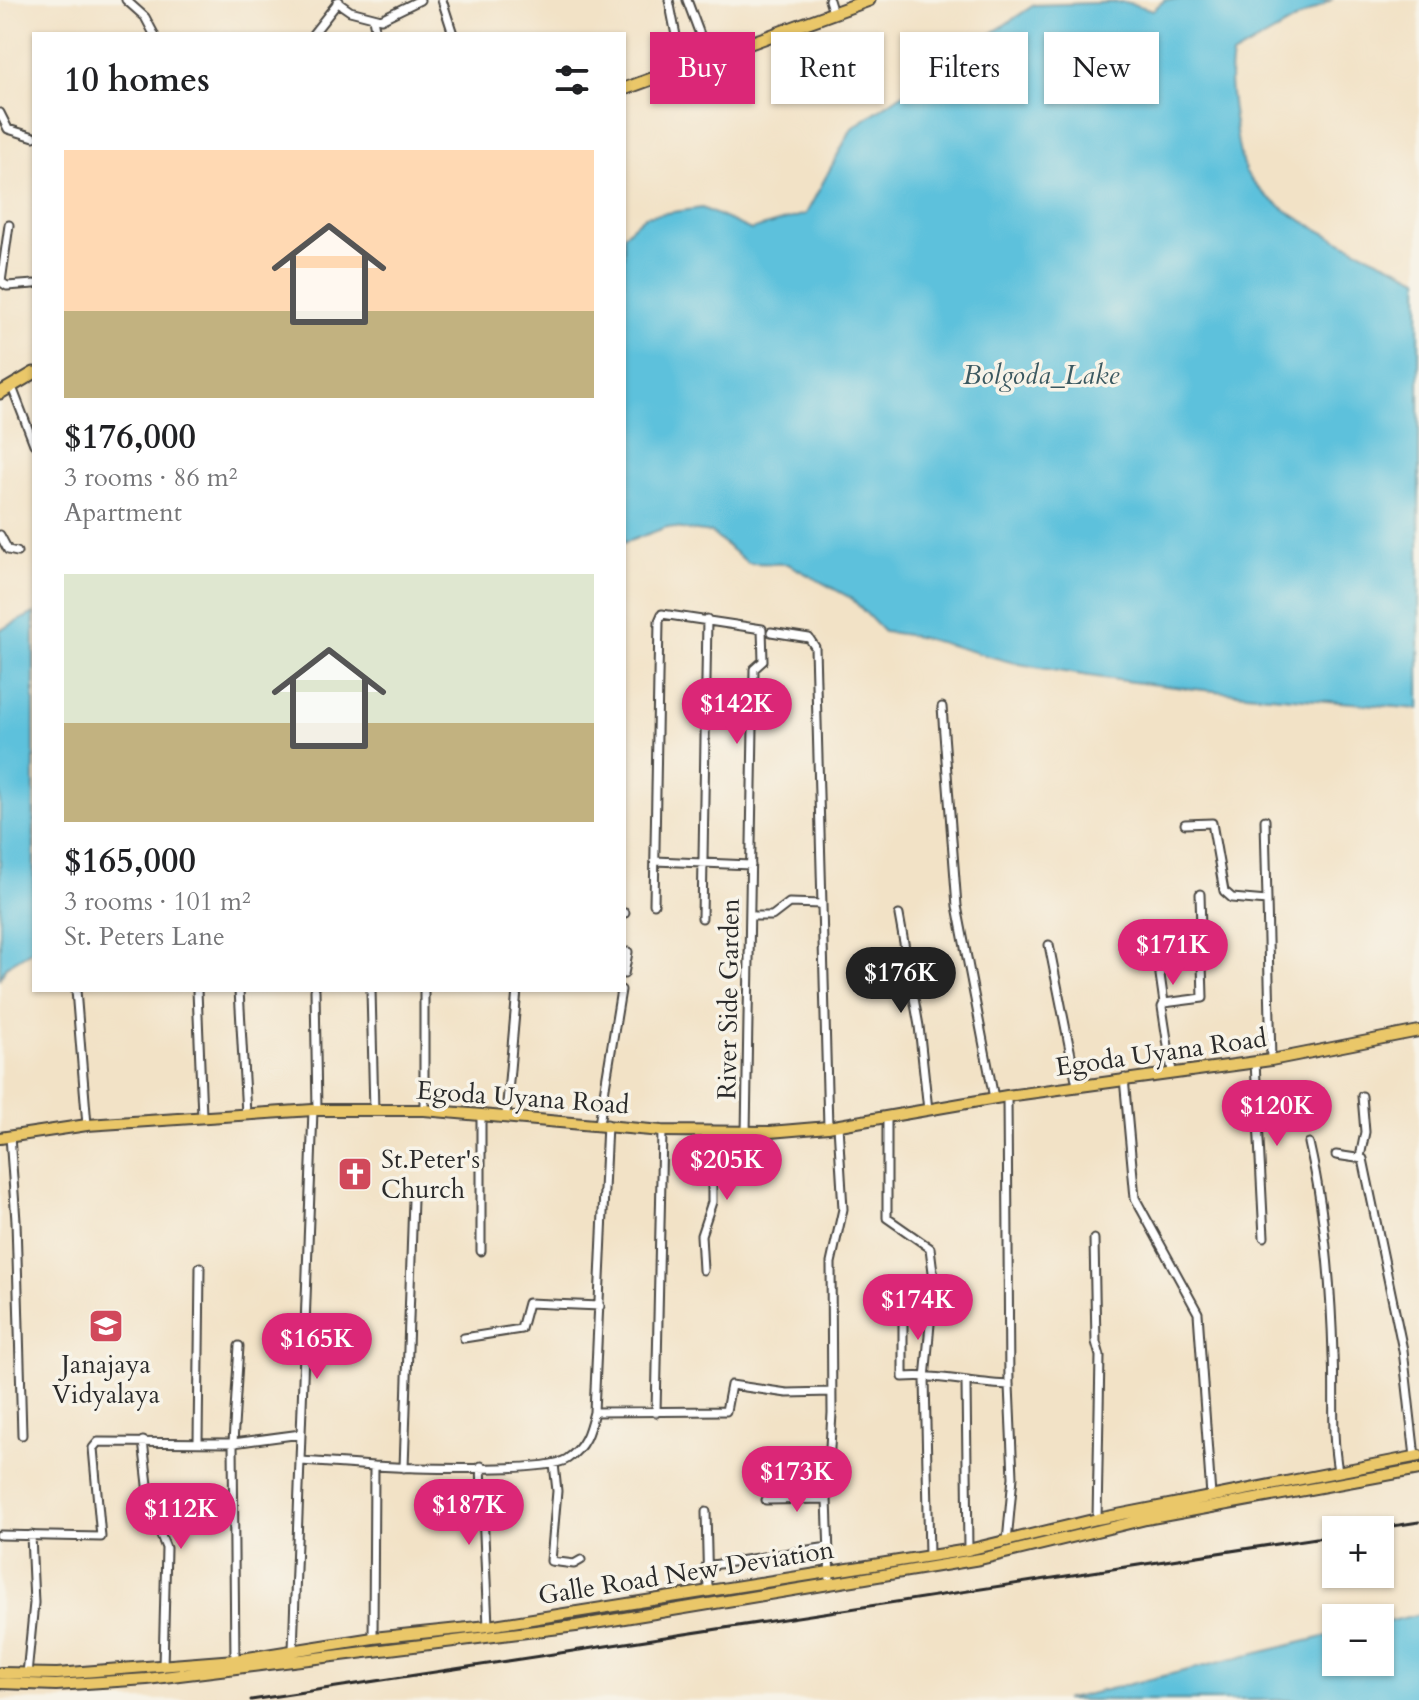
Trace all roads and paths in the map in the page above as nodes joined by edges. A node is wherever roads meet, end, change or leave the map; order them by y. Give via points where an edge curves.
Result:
1 (126, 0) edge
2 (420, 0) edge
3 (442, 0) edge
4 (669, 0) edge
5 (687, 0) edge
6 (829, 0) edge
7 (867, 0) edge
8 (338, 1) edge
9 (833, 13) junction
10 (373, 19) junction
11 (153, 32) edge
12 (315, 32) edge
13 (376, 32) edge
14 (452, 32) edge
15 (675, 32) edge
16 (699, 32) edge
17 (755, 40) edge
18 (650, 79) edge
19 (626, 88) edge
20 (0, 114) edge
21 (32, 136) edge
22 (9, 225) dead end
23 (0, 282) edge
24 (32, 284) edge
25 (32, 374) edge
26 (12, 387) junction
27 (0, 393) edge
28 (32, 439) edge
29 (0, 535) edge
30 (17, 552) dead end
31 (707, 619) junction
32 (766, 631) junction
33 (942, 707) dead end
34 (1265, 820) dead end
35 (1185, 824) dead end
36 (655, 861) junction
37 (703, 863) junction
38 (751, 865) junction
39 (1200, 894) dead end
40 (1267, 901) junction
41 (654, 904) dead end
42 (822, 904) junction
43 (899, 915) dead end
44 (750, 916) junction
45 (702, 918) dead end
46 (1153, 925) dead end
47 (1049, 945) dead end
48 (628, 952) dead end
49 (626, 963) edge
50 (76, 992) edge
51 (197, 992) edge
52 (239, 992) edge
53 (315, 992) edge
54 (371, 992) edge
55 (424, 992) edge
56 (517, 992) edge
57 (621, 992) edge
58 (1164, 1003) junction
59 (1419, 1031) edge
60 (1271, 1060) junction
61 (1255, 1062) junction
62 (1172, 1072) junction
63 (1124, 1078) junction
64 (1077, 1085) junction
65 (1007, 1096) junction
66 (1362, 1096) dead end
67 (994, 1098) junction
68 (315, 1110) junction
69 (424, 1110) junction
70 (928, 1110) junction
71 (374, 1111) junction
72 (246, 1114) junction
73 (481, 1114) junction
74 (506, 1115) junction
75 (202, 1116) junction
76 (887, 1118) junction
77 (603, 1124) junction
78 (87, 1125) junction
79 (833, 1126) junction
80 (662, 1131) junction
81 (712, 1134) junction
82 (746, 1134) junction
83 (5, 1137) edge
84 (1309, 1143) dead end
85 (1336, 1155) dead end
86 (1360, 1157) junction
87 (413, 1199) dead end
88 (1264, 1237) dead end
89 (1094, 1239) dead end
90 (481, 1251) dead end
91 (200, 1267) dead end
92 (703, 1270) dead end
93 (600, 1306) junction
94 (903, 1319) dead end
95 (464, 1338) dead end
96 (239, 1346) dead end
97 (926, 1375) junction
98 (966, 1383) junction
99 (1009, 1385) junction
100 (832, 1392) junction
101 (594, 1412) junction
102 (656, 1413) junction
103 (301, 1434) junction
104 (22, 1435) dead end
105 (143, 1441) junction
106 (198, 1442) junction
107 (233, 1443) junction
108 (1417, 1457) edge
109 (301, 1461) junction
110 (554, 1464) junction
111 (374, 1466) junction
112 (481, 1466) junction
113 (404, 1468) junction
114 (1419, 1469) edge
115 (1338, 1471) junction
116 (1211, 1496) junction
117 (827, 1499) junction
118 (766, 1500) dead end
119 (706, 1512) dead end
120 (1097, 1519) junction
121 (0, 1535) edge
122 (31, 1535) junction
123 (1007, 1542) junction
124 (828, 1547) junction
125 (968, 1550) junction
126 (929, 1555) junction
127 (581, 1560) dead end
128 (706, 1566) junction
129 (830, 1577) junction
130 (708, 1590) junction
131 (488, 1626) junction
132 (373, 1638) junction
133 (293, 1650) junction
134 (235, 1660) junction
135 (163, 1667) junction
136 (0, 1673) edge
137 (27, 1674) junction
138 (0, 1683) edge

1 - 11 street
2 - 10 street
3 - 14 street
4 - 15 street
5 - 16 street
6 - 9 street
7 - 9 highway
8 - 10 street
8 - 12 street
9 - 17 highway
10 - 13 street
18 - 19 highway
20 - 21 street via 8,129
22 - 23 street
23 - 24 street
25 - 26 highway
26 - 27 highway
26 - 28 street
29 - 30 street via 8,550
31 - 32 street
31 - 36 street via 662,614 659,621
31 - 37 street
32 - 38 street, River Side Garden via 763,661 754,669
32 - 42 street via 809,638 815,647
33 - 67 street via 957,906
34 - 40 street
35 - 40 street via 1212,823 1224,891 1232,898
36 - 37 street
36 - 41 street
37 - 38 street
37 - 45 street
38 - 44 street, River Side Garden
39 - 58 street via 1203,998
40 - 60 street
42 - 44 street via 789,903 772,916
42 - 79 street
43 - 70 street
44 - 82 street, River Side Garden
46 - 58 street
47 - 64 street
48 - 49 street
50 - 78 street
51 - 75 street
52 - 72 street
53 - 68 street
54 - 71 street
55 - 69 street
56 - 74 street
57 - 77 street
58 - 62 street
59 - 60 main road, Egoda Uyana Road
60 - 61 main road, Egoda Uyana Road
61 - 62 main road, Egoda Uyana Road
61 - 88 street
62 - 63 main road, Egoda Uyana Road
63 - 64 main road, Egoda Uyana Road
63 - 116 street via 1135,1198 1198,1313
64 - 65 main road, Egoda Uyana Road
65 - 67 main road, Egoda Uyana Road
65 - 99 street
66 - 86 street via 1365,1132
67 - 70 main road, Egoda Uyana Road
68 - 71 main road, Egoda Uyana Road
68 - 72 main road, Egoda Uyana Road
68 - 103 street
69 - 71 main road, Egoda Uyana Road
69 - 73 main road, Egoda Uyana Road
70 - 76 main road, Egoda Uyana Road
72 - 75 main road, Egoda Uyana Road
73 - 74 main road, Egoda Uyana Road
73 - 90 street
74 - 77 main road, Egoda Uyana Road
75 - 78 main road, Egoda Uyana Road
76 - 79 main road, Egoda Uyana Road
76 - 97 street via 887,1218 930,1248 934,1280
77 - 80 main road, Egoda Uyana Road
77 - 93 street
78 - 83 main road, Egoda Uyana Road
79 - 82 main road, Egoda Uyana Road
79 - 100 street via 843,1209 831,1263
80 - 81 main road, Egoda Uyana Road
80 - 102 street
81 - 82 main road, Egoda Uyana Road
81 - 92 street via 712,1202 701,1235
83 - 104 street via 16,1221
84 - 115 street via 1326,1223 1332,1439
85 - 86 street
86 - 108 street via 1403,1350
87 - 113 street
89 - 120 street via 1100,1356
91 - 106 street
93 - 95 street via 528,1303 521,1329
93 - 101 street
94 - 97 street via 903,1377
96 - 107 street
97 - 98 street
97 - 126 street
98 - 99 street
98 - 125 street
99 - 123 street via 1013,1477
100 - 102 street via 787,1393 731,1385 726,1411
100 - 117 street
101 - 102 street
101 - 110 street via 588,1440
103 - 107 street
103 - 109 street
105 - 106 street
105 - 122 street via 98,1442 93,1448 101,1537
105 - 135 street via 151,1511 166,1548
106 - 107 street
107 - 134 street
108 - 115 main road, Galle Road New Deviation
109 - 111 street
109 - 133 street
110 - 112 street
110 - 127 street via 551,1561
111 - 113 street
111 - 132 street
112 - 113 street
112 - 131 street
114 - 129 main road, Galle Road New Deviation via 1146,1519 980,1559
115 - 116 main road, Galle Road New Deviation
116 - 120 main road, Galle Road New Deviation
117 - 118 street
117 - 124 street
119 - 128 street
120 - 123 main road, Galle Road New Deviation
121 - 122 street
122 - 137 street via 34,1603
123 - 125 main road, Galle Road New Deviation
124 - 128 street
124 - 129 street
125 - 126 main road, Galle Road New Deviation
126 - 129 main road, Galle Road New Deviation
128 - 130 street
129 - 130 main road, Galle Road New Deviation
129 - 138 main road, Galle Road New Deviation via 576,1626 147,1679
130 - 131 main road, Galle Road New Deviation
131 - 132 main road, Galle Road New Deviation
132 - 133 main road, Galle Road New Deviation
133 - 134 main road, Galle Road New Deviation
134 - 135 main road, Galle Road New Deviation
135 - 137 main road, Galle Road New Deviation
136 - 137 main road, Galle Road New Deviation

